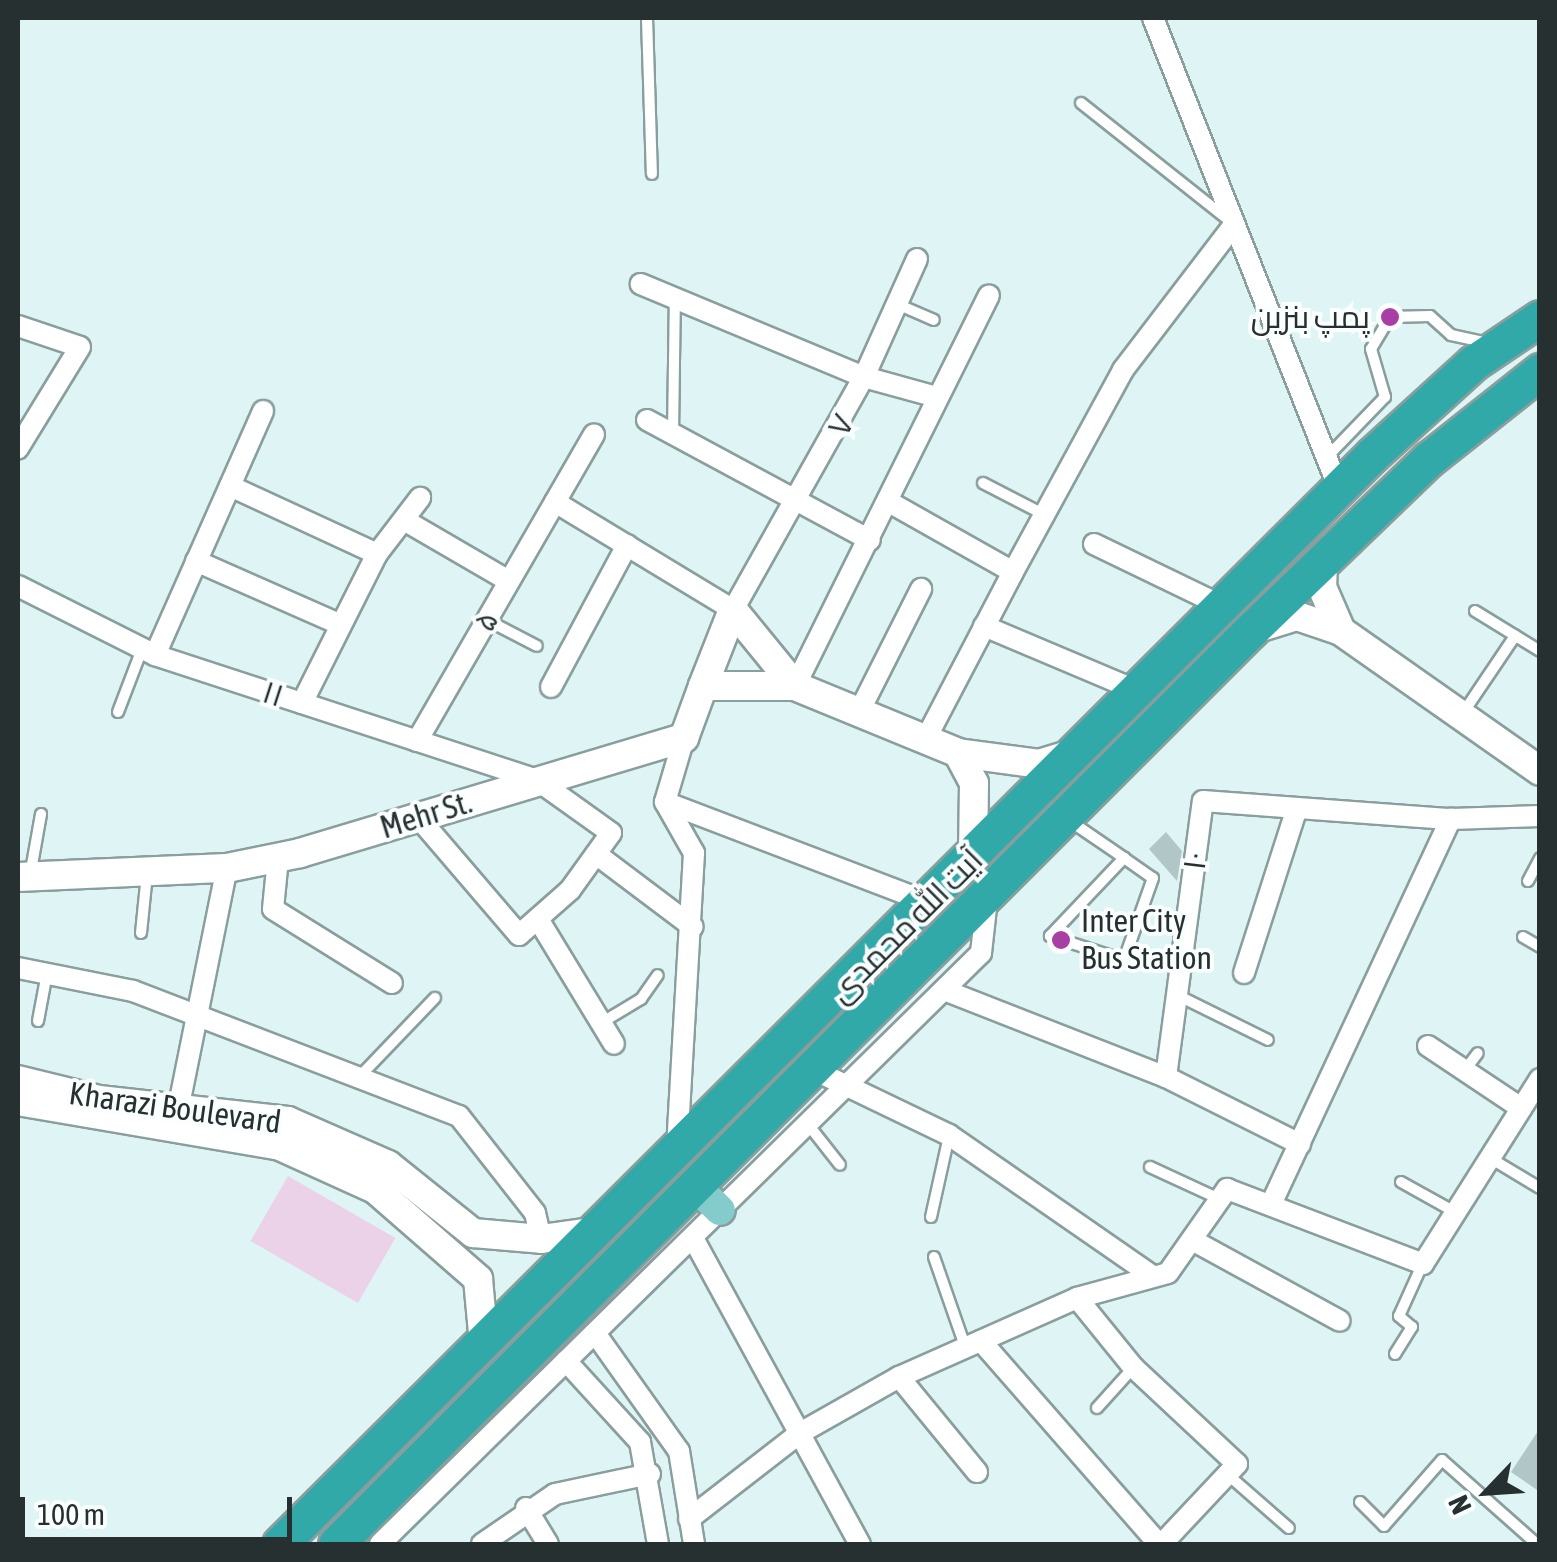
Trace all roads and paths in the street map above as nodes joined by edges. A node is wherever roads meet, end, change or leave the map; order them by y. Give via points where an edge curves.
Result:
1 (647, 18) edge
2 (1152, 18) edge
3 (1080, 104) dead end
4 (652, 174) dead end
5 (1234, 225) junction
6 (917, 259) dead end
7 (641, 284) dead end
8 (989, 295) dead end
9 (675, 298) junction
10 (897, 304) junction
11 (1540, 318) edge
12 (934, 320) dead end
13 (18, 326) edge
14 (1505, 341) junction
15 (1540, 371) edge
16 (864, 377) junction
17 (933, 396) junction
18 (262, 411) dead end
19 (647, 420) dead end
20 (594, 434) dead end
21 (673, 434) junction
22 (18, 448) edge
23 (1332, 473) junction
24 (983, 483) dead end
25 (230, 486) junction
26 (420, 498) dead end
27 (792, 500) junction
28 (555, 502) junction
29 (889, 502) junction
30 (1043, 514) junction
31 (404, 520) junction
32 (870, 540) junction
33 (1094, 544) dead end
34 (626, 546) junction
35 (377, 554) junction
36 (196, 561) junction
37 (1323, 562) junction
38 (1013, 572) junction
39 (509, 581) junction
40 (18, 586) edge
41 (921, 589) dead end
42 (1222, 606) junction
43 (732, 610) junction
44 (1475, 611) dead end
45 (487, 620) junction
46 (339, 624) junction
47 (984, 626) junction
48 (1251, 630) junction
49 (1341, 631) junction
50 (1515, 636) junction
51 (538, 646) dead end
52 (148, 652) junction
53 (1540, 652) edge
54 (703, 686) junction
55 (795, 686) junction
56 (550, 688) dead end
57 (1140, 692) junction
58 (302, 704) junction
59 (118, 712) dead end
60 (859, 712) junction
61 (1461, 716) junction
62 (684, 738) junction
63 (925, 740) junction
64 (418, 741) junction
65 (1084, 750) junction
66 (958, 753) junction
67 (1540, 771) edge
68 (537, 780) junction
69 (665, 802) junction
70 (1296, 808) junction
71 (41, 814) dead end
72 (1540, 816) edge
73 (418, 817) junction
74 (1064, 817) junction
75 (1450, 819) junction
76 (596, 854) junction
77 (278, 858) junction
78 (1124, 858) junction
79 (1540, 858) edge
80 (973, 859) junction
81 (227, 868) junction
82 (148, 872) junction
83 (24, 877) edge
84 (1528, 881) dead end
85 (987, 899) junction
86 (929, 903) junction
87 (538, 918) junction
88 (693, 927) junction
89 (142, 933) dead end
90 (1523, 937) dead end
91 (1540, 947) edge
92 (18, 968) edge
93 (47, 972) junction
94 (658, 974) dead end
95 (1244, 974) dead end
96 (392, 983) dead end
97 (944, 990) junction
98 (1178, 996) junction
99 (435, 998) dead end
100 (38, 1021) dead end
101 (199, 1021) junction
102 (602, 1023) junction
103 (1268, 1040) dead end
104 (614, 1044) dead end
105 (1428, 1046) dead end
106 (1478, 1052) dead end
107 (1465, 1070) junction
108 (363, 1073) junction
109 (830, 1077) junction
110 (1166, 1077) junction
111 (1540, 1079) edge
112 (18, 1081) edge
113 (18, 1101) edge
114 (179, 1105) junction
115 (1520, 1108) junction
116 (807, 1123) junction
117 (949, 1135) junction
118 (1300, 1144) junction
119 (676, 1156) junction
120 (1490, 1158) junction
121 (840, 1165) dead end
122 (1150, 1168) dead end
123 (1400, 1182) dead end
124 (1540, 1188) edge
125 (1215, 1197) junction
126 (708, 1198) junction
127 (1273, 1200) junction
128 (1455, 1212) junction
129 (931, 1217) dead end
130 (694, 1238) junction
131 (541, 1239) junction
132 (590, 1240) junction
133 (1194, 1241) junction
134 (934, 1257) dead end
135 (1422, 1264) junction
136 (1150, 1274) junction
137 (607, 1277) junction
138 (544, 1288) junction
139 (1077, 1298) junction
140 (1340, 1321) dead end
141 (581, 1324) junction
142 (484, 1344) junction
143 (974, 1344) junction
144 (1395, 1354) dead end
145 (566, 1360) junction
146 (1133, 1367) junction
147 (899, 1377) junction
148 (1097, 1408) dead end
149 (800, 1433) junction
150 (977, 1472) dead end
151 (650, 1474) junction
152 (1227, 1474) junction
153 (1360, 1502) dead end
154 (526, 1508) junction
155 (689, 1519) junction
156 (1288, 1528) dead end
157 (280, 1544) edge
158 (336, 1544) edge
159 (380, 1544) edge
160 (482, 1544) edge
161 (548, 1544) edge
162 (658, 1544) edge
163 (694, 1544) edge
164 (860, 1544) edge
165 (1161, 1544) edge
166 (1537, 1544) edge

1 - 4 lane
2 - 5 street
3 - 5 lane
5 - 23 street
5 - 30 street via 1169,300
6 - 10 street
7 - 9 street, ۷
8 - 17 street
9 - 16 street, ۷
9 - 21 lane
10 - 12 lane
10 - 16 street
11 - 14 highway, آیت الله محمدی
13 - 22 street via 80,347
14 - 23 highway, آیت الله محمدی
14 - 23 lane via 1451,336 1404,311 1390,317 1371,349 1384,397
15 - 37 highway, آیت الله محمدی via 1429,458
16 - 17 street
16 - 27 street, ۷ via 845,424
17 - 29 street
18 - 25 street
19 - 21 street
20 - 28 street, ۵
21 - 27 street
23 - 42 highway, آیت الله محمدی
24 - 30 lane
25 - 35 street
25 - 36 street
26 - 31 street
27 - 32 street
27 - 43 street, ۷
28 - 34 street
28 - 39 street, ۵
29 - 32 street
29 - 38 street
30 - 38 street
31 - 35 street
31 - 39 street
32 - 55 street
33 - 42 street
34 - 43 street
34 - 56 street
35 - 46 street
36 - 46 street
36 - 52 street
37 - 48 highway, آیت الله محمدی
37 - 49 street via 1322,587
38 - 47 street
39 - 45 street, ۵
40 - 52 street, ۱۱
41 - 60 street
42 - 57 highway, آیت الله محمدی
43 - 54 street, ۷
43 - 55 street
44 - 50 lane
45 - 51 lane
45 - 64 street, ۵
46 - 58 street
47 - 57 street
47 - 63 street
48 - 49 street via 1298,616
48 - 74 highway, آیت الله محمدی
49 - 61 street
50 - 53 lane
50 - 61 lane
52 - 58 street, ۱۱
52 - 59 lane
54 - 55 street
54 - 62 street
55 - 60 street
57 - 65 highway, آیت الله محمدی
58 - 64 street, ۱۱
60 - 63 street
61 - 67 street
62 - 68 street, Mehr St.
62 - 69 street
63 - 66 street
64 - 68 street, ۱۱
65 - 66 street via 1039,764
65 - 80 highway, آیت الله محمدی
66 - 80 street via 974,783
68 - 73 street, Mehr St.
68 - 76 street, ۱۱ via 611,834
69 - 86 street
69 - 88 street via 694,853
70 - 75 street, ۱۰
70 - 95 street
70 - 98 street, ۱۰ via 1203,802
71 - 83 lane
72 - 75 street, ۱۰
73 - 77 street, Mehr St.
73 - 87 street via 519,935
74 - 78 lane
74 - 85 highway, آیت الله محمدی
75 - 118 street
76 - 87 street
76 - 88 street
77 - 81 street, Mehr St.
77 - 96 street via 273,909
78 - 78 lane via 1112,871 1050,936 1124,960 1153,878
79 - 84 lane
80 - 86 highway, آیت الله محمدی
81 - 82 street, Mehr St.
81 - 101 street
82 - 83 street, Mehr St.
82 - 89 lane
85 - 97 street via 981,953
85 - 109 highway, آیت الله محمدی
86 - 119 highway, آیت الله محمدی
87 - 102 street
88 - 119 street
90 - 91 lane
92 - 93 street
93 - 100 lane
93 - 101 street via 132,991
94 - 102 lane via 641,999
97 - 109 street
97 - 110 street
98 - 103 lane
98 - 110 street, ۱۰
99 - 108 lane
101 - 108 street
101 - 114 street
102 - 104 street
105 - 107 street
106 - 107 lane
107 - 115 street
108 - 131 street via 459,1116 535,1213
109 - 116 street
109 - 117 street
109 - 126 highway, آیت الله محمدی
110 - 118 street
111 - 115 street
112 - 114 street, Kharazi Boulevard via 100,1100
113 - 142 street, Kharazi Boulevard via 280,1146 375,1189 478,1280
114 - 131 street, Kharazi Boulevard via 288,1121 388,1165 474,1234
115 - 120 street
116 - 121 lane
116 - 126 street
117 - 129 lane
117 - 136 street
118 - 127 street
119 - 132 highway, آیت الله محمدی
120 - 124 lane
120 - 128 street
122 - 125 lane
123 - 128 lane
125 - 127 street via 1227,1189
125 - 133 street
126 - 130 street
126 - 137 highway, آیت الله محمدی
127 - 135 street
128 - 135 street
130 - 141 street
130 - 149 street
131 - 132 street, Kharazi Boulevard
132 - 137 highway via 583,1274
132 - 138 highway, آیت الله محمدی
133 - 136 street via 1168,1273
133 - 140 street
134 - 143 lane
135 - 144 lane via 1399,1316 1412,1327
136 - 139 street
137 - 141 highway, آیت الله محمدی
138 - 141 highway via 566,1292
138 - 142 highway, آیت الله محمدی
139 - 143 street
139 - 146 street
141 - 145 street
141 - 155 street via 678,1451
141 - 158 highway, آیت الله محمدی
142 - 157 highway, آیت الله محمدی
143 - 147 street
143 - 165 street
145 - 151 street via 640,1442
145 - 159 street
146 - 148 lane
146 - 152 street via 1236,1464
147 - 149 street
147 - 150 street
149 - 155 street
149 - 164 street
151 - 154 street
151 - 162 street
152 - 156 lane
152 - 165 street
153 - 166 lane via 1384,1526 1442,1460
154 - 160 street
154 - 161 street
155 - 163 street

